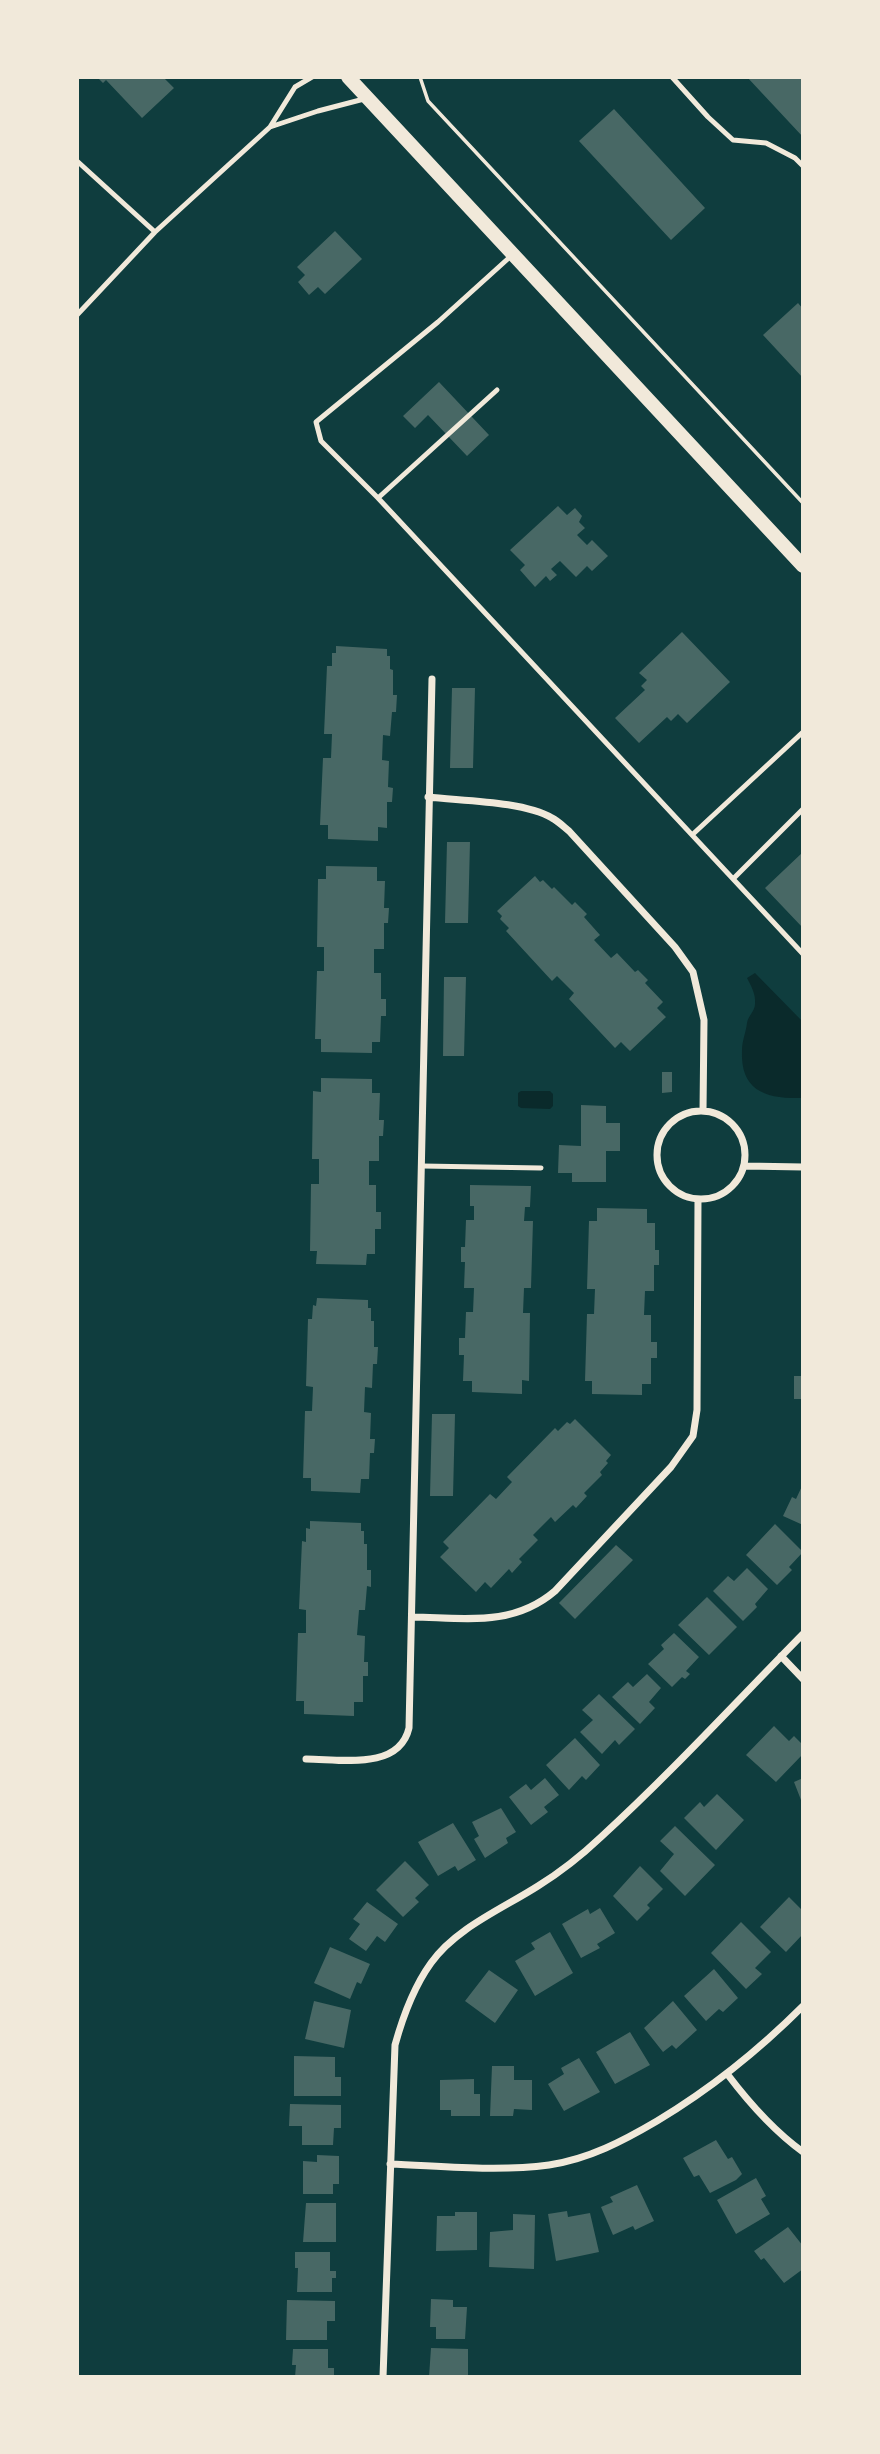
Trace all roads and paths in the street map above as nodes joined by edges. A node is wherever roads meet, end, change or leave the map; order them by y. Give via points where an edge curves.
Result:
1 (312, 77) edge
2 (348, 77) edge
3 (420, 77) edge
4 (672, 77) edge
5 (367, 98) junction
6 (270, 127) junction
7 (77, 161) edge
8 (803, 166) edge
9 (155, 233) junction
10 (513, 255) junction
11 (77, 315) edge
12 (497, 390) dead end
13 (378, 498) junction
14 (803, 503) edge
15 (803, 566) edge
16 (432, 679) dead end
17 (803, 732) edge
18 (428, 797) junction
19 (803, 809) edge
20 (692, 835) junction
21 (733, 879) junction
22 (803, 954) edge
23 (703, 1111) junction
24 (422, 1166) junction
25 (745, 1166) junction
26 (803, 1167) edge
27 (541, 1168) dead end
28 (698, 1199) junction
29 (413, 1617) junction
30 (803, 1634) edge
31 (781, 1657) junction
32 (803, 1678) edge
33 (306, 1759) dead end
34 (803, 2006) edge
35 (728, 2075) junction
36 (803, 2152) edge
37 (390, 2164) junction
38 (383, 2377) edge

1 - 6 lane via 295,87
2 - 5 main road
3 - 14 path via 428,102
4 - 8 lane via 733,140 766,143
5 - 6 lane
5 - 10 main road
6 - 9 lane
7 - 9 lane
9 - 11 lane
10 - 13 lane via 316,422 321,442
10 - 15 main road
12 - 13 lane
13 - 20 lane
16 - 18 street
17 - 20 lane
18 - 23 street via 534,810 552,818 675,947 693,972 704,1020
18 - 24 street
19 - 21 lane
20 - 21 lane
21 - 22 lane
23 - 25 street via 722,1116 737,1129 745,1146
23 - 28 street via 672,1122 657,1152 659,1169 668,1184 681,1195
24 - 27 lane
24 - 29 street
25 - 26 street
25 - 28 street via 727,1191
28 - 29 street via 693,1436 671,1467 542,1603 507,1616
29 - 33 street via 409,1728 401,1746 393,1753 371,1758
30 - 31 street
31 - 32 street
31 - 37 street via 599,1839 540,1885 488,1915 431,1962 404,2013 395,2045
34 - 35 street
35 - 36 street via 749,2103
35 - 37 street via 622,2141 586,2156 517,2168
37 - 38 street

